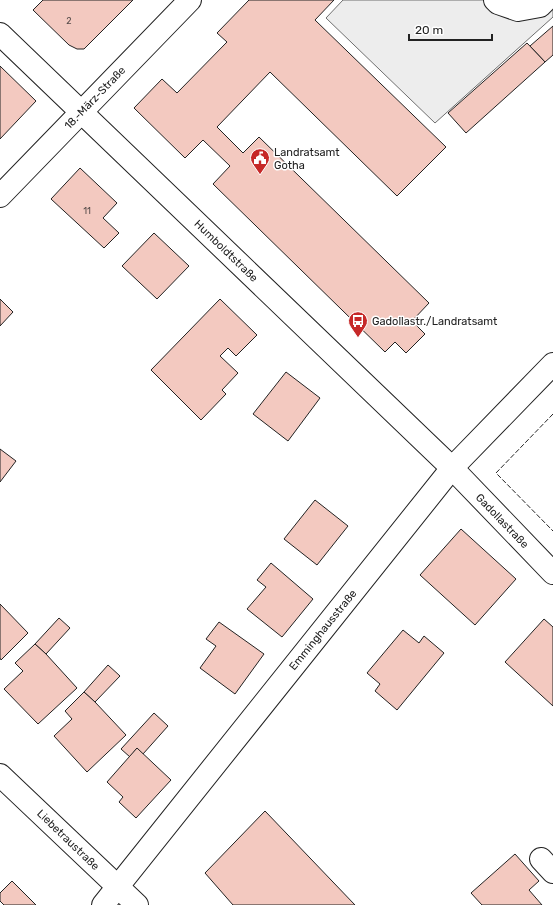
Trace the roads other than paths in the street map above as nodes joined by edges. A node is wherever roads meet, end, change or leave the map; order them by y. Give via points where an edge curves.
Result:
1 (190, 0) edge
2 (495, 0) edge
3 (546, 0) edge
4 (0, 34) edge
5 (81, 112) junction
6 (0, 196) edge
7 (553, 364) edge
8 (452, 468) junction
9 (553, 573) edge
10 (0, 775) edge
11 (118, 887) junction
12 (103, 905) edge
13 (137, 905) edge

1 - 5 street, 18.-März-Straße
2 - 3 street via 518,10 540,6
4 - 5 street, Humboldtstraße
5 - 6 street, 18.-März-Straße
5 - 8 street, Humboldtstraße
7 - 8 street, Emminghausstraße
8 - 9 street, Gadollastraße
8 - 11 street, Emminghausstraße
10 - 11 street, Liebetraustraße
11 - 12 street, Emminghausstraße
11 - 13 street, Liebetraustraße

